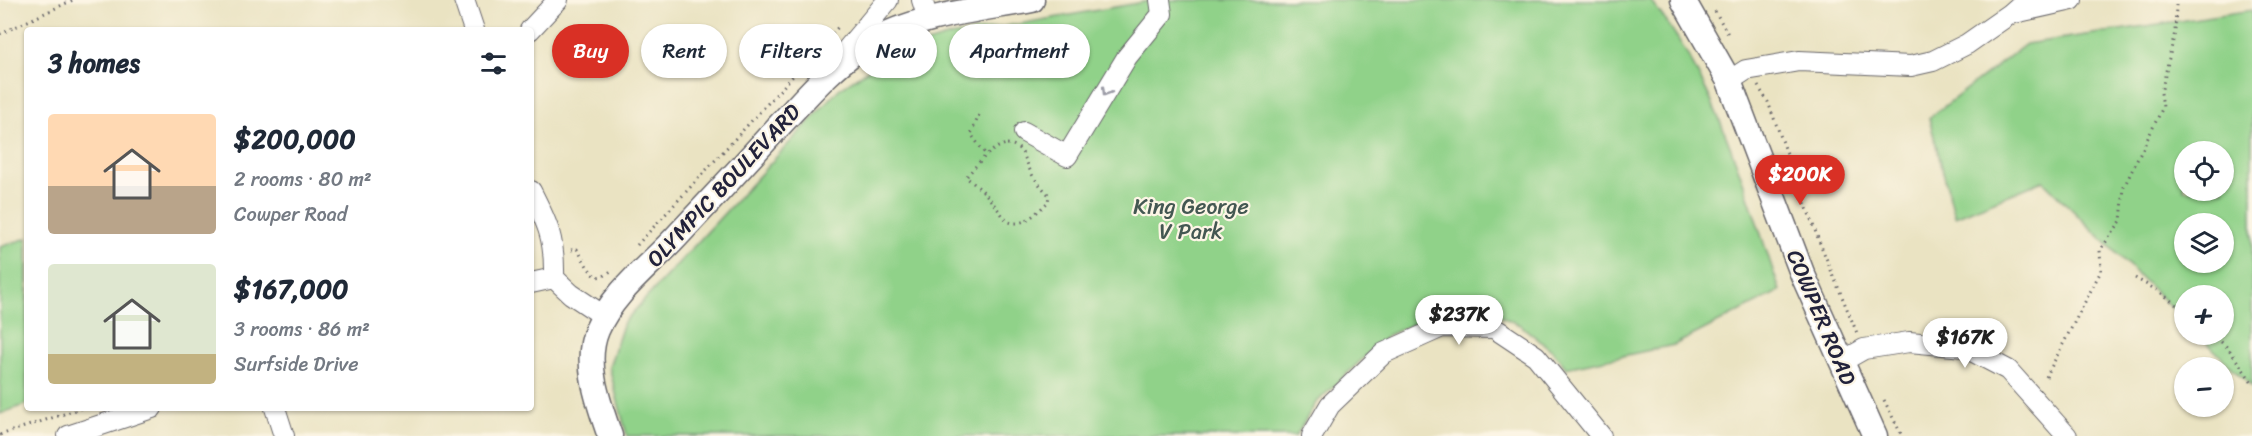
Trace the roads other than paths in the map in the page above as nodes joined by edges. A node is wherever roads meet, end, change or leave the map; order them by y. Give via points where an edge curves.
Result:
1 (464, 0) edge
2 (558, 0) edge
3 (888, 0) edge
4 (1032, 0) edge
5 (1160, 0) edge
6 (1683, 0) edge
7 (2025, 0) edge
8 (2072, 0) edge
9 (925, 10) edge
10 (2010, 14) junction
11 (473, 27) edge
12 (533, 27) edge
13 (1737, 76) junction
14 (820, 82) junction
15 (1024, 132) dead end
16 (534, 197) edge
17 (554, 278) junction
18 (534, 282) edge
19 (604, 316) junction
20 (1840, 362) junction
21 (143, 411) edge
22 (276, 411) edge
23 (69, 436) edge
24 (284, 436) edge
25 (610, 436) edge
26 (1312, 436) edge
27 (1601, 436) edge
28 (1875, 436) edge
29 (2067, 436) edge

1 - 11 street
2 - 12 street
3 - 14 street, OLYMPIC BOULEVARD
4 - 9 main road
5 -> 15 street via 1162,14 1127,57 1067,156
6 - 13 main road, COWPER ROAD
7 - 10 street
8 - 10 street
9 - 14 main road via 870,42
10 - 13 street via 1967,44 1933,61 1911,66 1799,61
13 - 20 main road, COWPER ROAD via 1802,273
14 - 19 main road, OLYMPIC BOULEVARD
16 - 17 street via 549,227 555,252
17 - 18 street
17 - 19 street
19 - 25 main road via 596,332 593,368
20 - 28 main road, COWPER ROAD
20 - 29 street via 1864,349 1909,342 1964,347 2008,370
21 - 23 street
22 - 24 street
26 - 27 street via 1330,405 1384,353 1442,327 1494,328 1536,356

